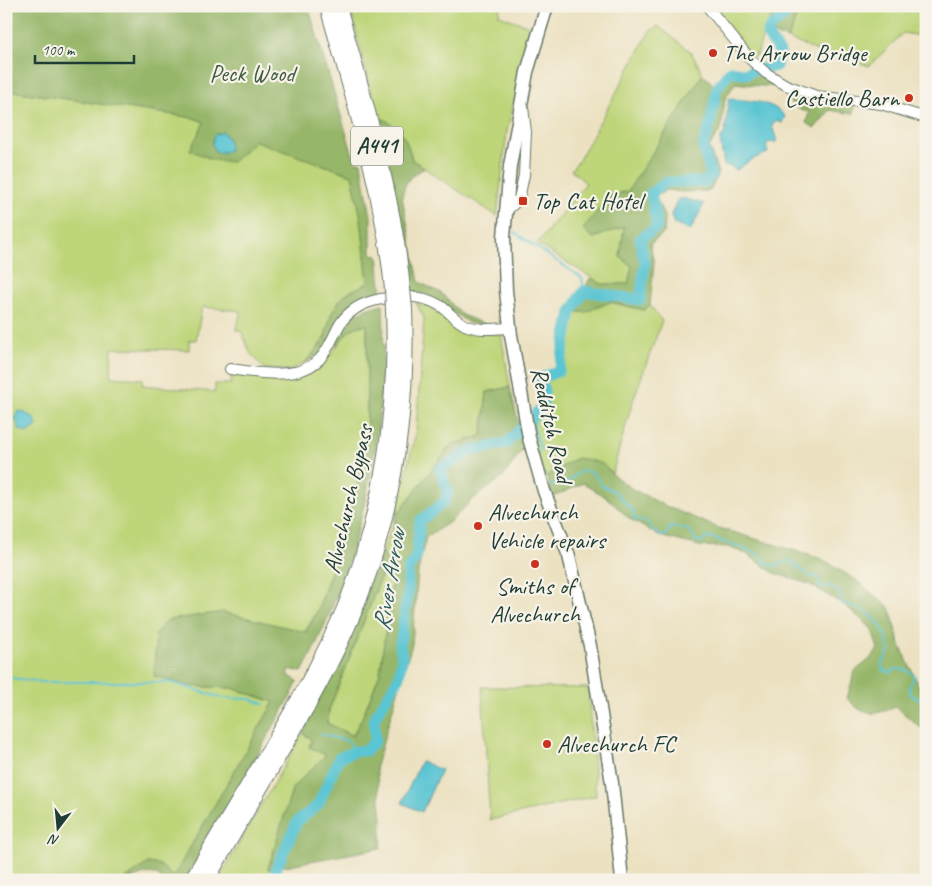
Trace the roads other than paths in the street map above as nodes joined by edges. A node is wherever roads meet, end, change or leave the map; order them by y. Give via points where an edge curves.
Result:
1 (327, 6) edge
2 (339, 6) edge
3 (547, 6) edge
4 (707, 6) edge
5 (926, 118) edge
6 (397, 289) junction
7 (399, 309) junction
8 (510, 328) junction
9 (230, 369) dead end
10 (192, 880) edge
11 (207, 880) edge
12 (622, 880) edge

1 - 6 highway, Alvechurch Bypass / A441 via 377,191
2 - 6 highway, Alvechurch Bypass / A441 via 382,165 400,260
3 - 8 main road, Redditch Road via 534,44 510,166 505,212
4 - 5 street via 756,65 786,85 806,94 881,104
6 - 7 highway, Alvechurch Bypass / A441, bridge
7 - 10 highway, Alvechurch Bypass / A441 via 384,468 366,541 345,606 303,692
7 - 11 highway, Alvechurch Bypass / A441 via 403,404 395,472 377,548 355,609 313,698
8 - 9 street via 468,326 425,299 382,298 360,306 347,316 325,354 305,369 285,374
8 - 12 main road, Redditch Road via 529,438 544,491 569,556 583,612 612,783

